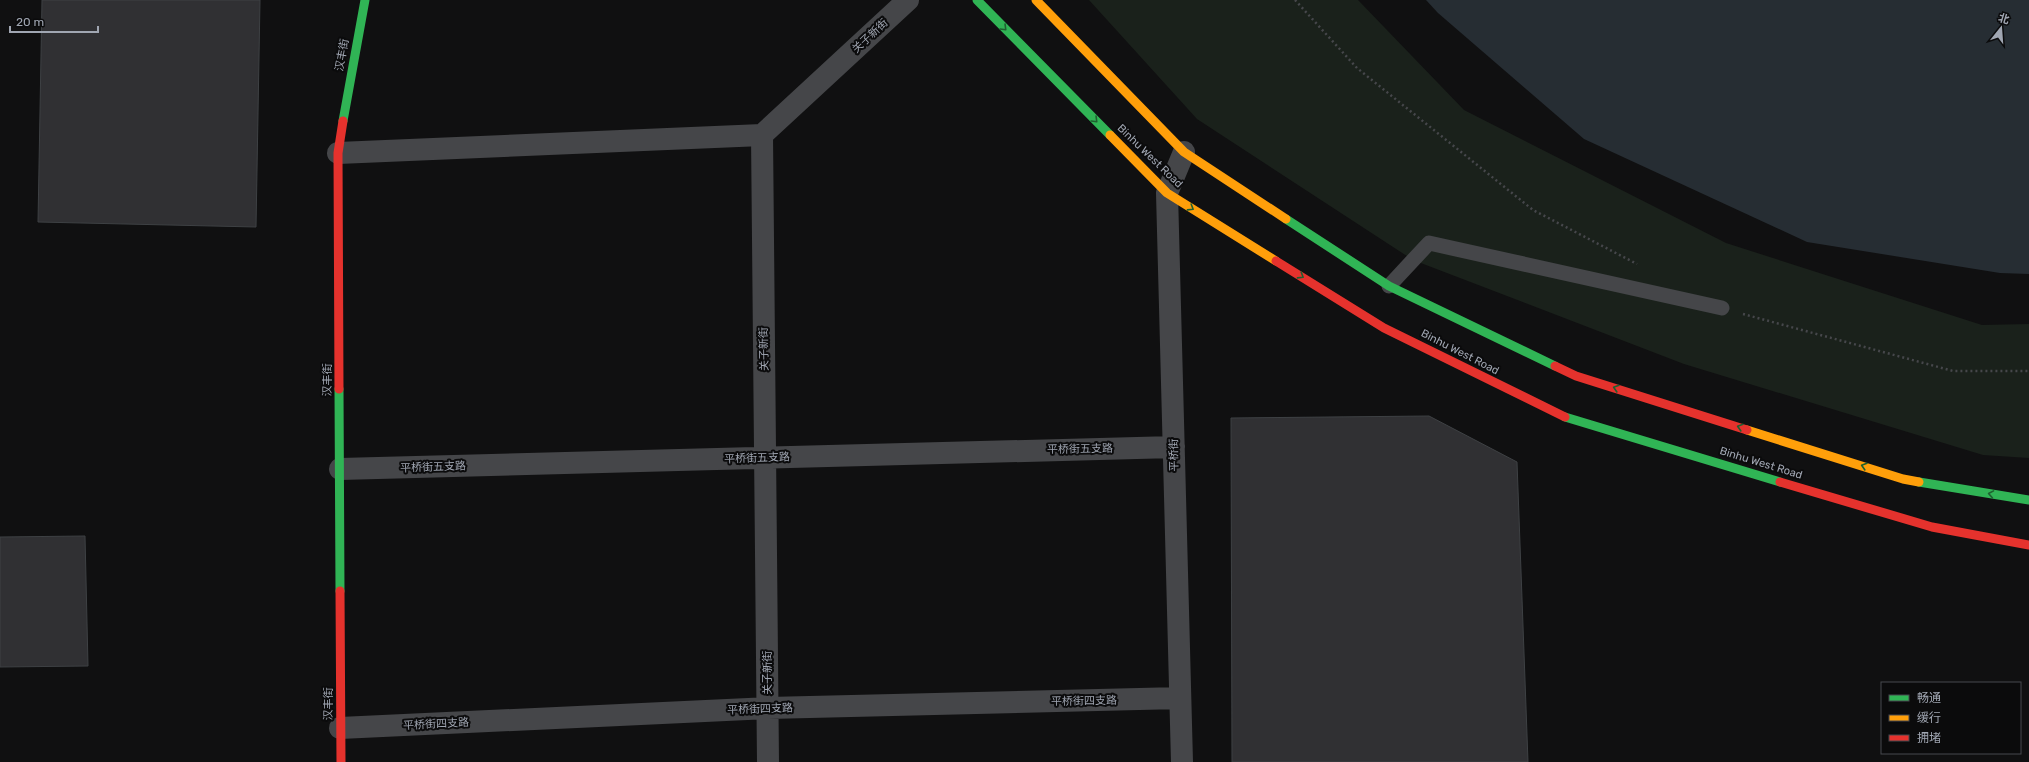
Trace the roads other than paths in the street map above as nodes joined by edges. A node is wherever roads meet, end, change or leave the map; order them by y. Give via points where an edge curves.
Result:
1 (365, 0) edge
2 (908, 0) edge
3 (977, 0) edge
4 (1036, 0) edge
5 (762, 135) junction
6 (1184, 152) junction
7 (338, 153) junction
8 (1167, 193) junction
9 (1389, 286) junction
10 (1722, 308) road end
11 (1174, 447) junction
12 (766, 457) junction
13 (340, 469) junction
14 (2029, 500) edge
15 (2029, 546) edge
16 (1180, 698) junction
17 (768, 708) junction
18 (340, 728) junction
19 (341, 762) edge
20 (768, 762) edge
21 (1182, 762) edge

1 - 7 main road, 汉丰街
2 - 5 street, 关子新街
3 -> 8 main road, Binhu West Road
4 - 6 main road
5 - 7 street
5 - 12 street, 关子新街
6 - 8 street, 平桥街
6 - 9 main road
7 - 13 main road, 汉丰街
8 - 11 street, 平桥街
8 -> 15 main road, Binhu West Road via 1384,328 1560,416 1932,527
9 - 10 lane via 1429,243
14 -> 9 main road via 1903,479 1576,376
11 - 12 street, 平桥街五支路
11 - 16 street, 平桥街
12 - 13 street, 平桥街五支路
12 - 17 street, 关子新街
13 - 18 main road, 汉丰街
16 - 17 street, 平桥街四支路
16 - 21 street, 平桥街
17 - 18 street, 平桥街四支路
17 - 20 street, 关子新街
18 - 19 main road, 汉丰街

